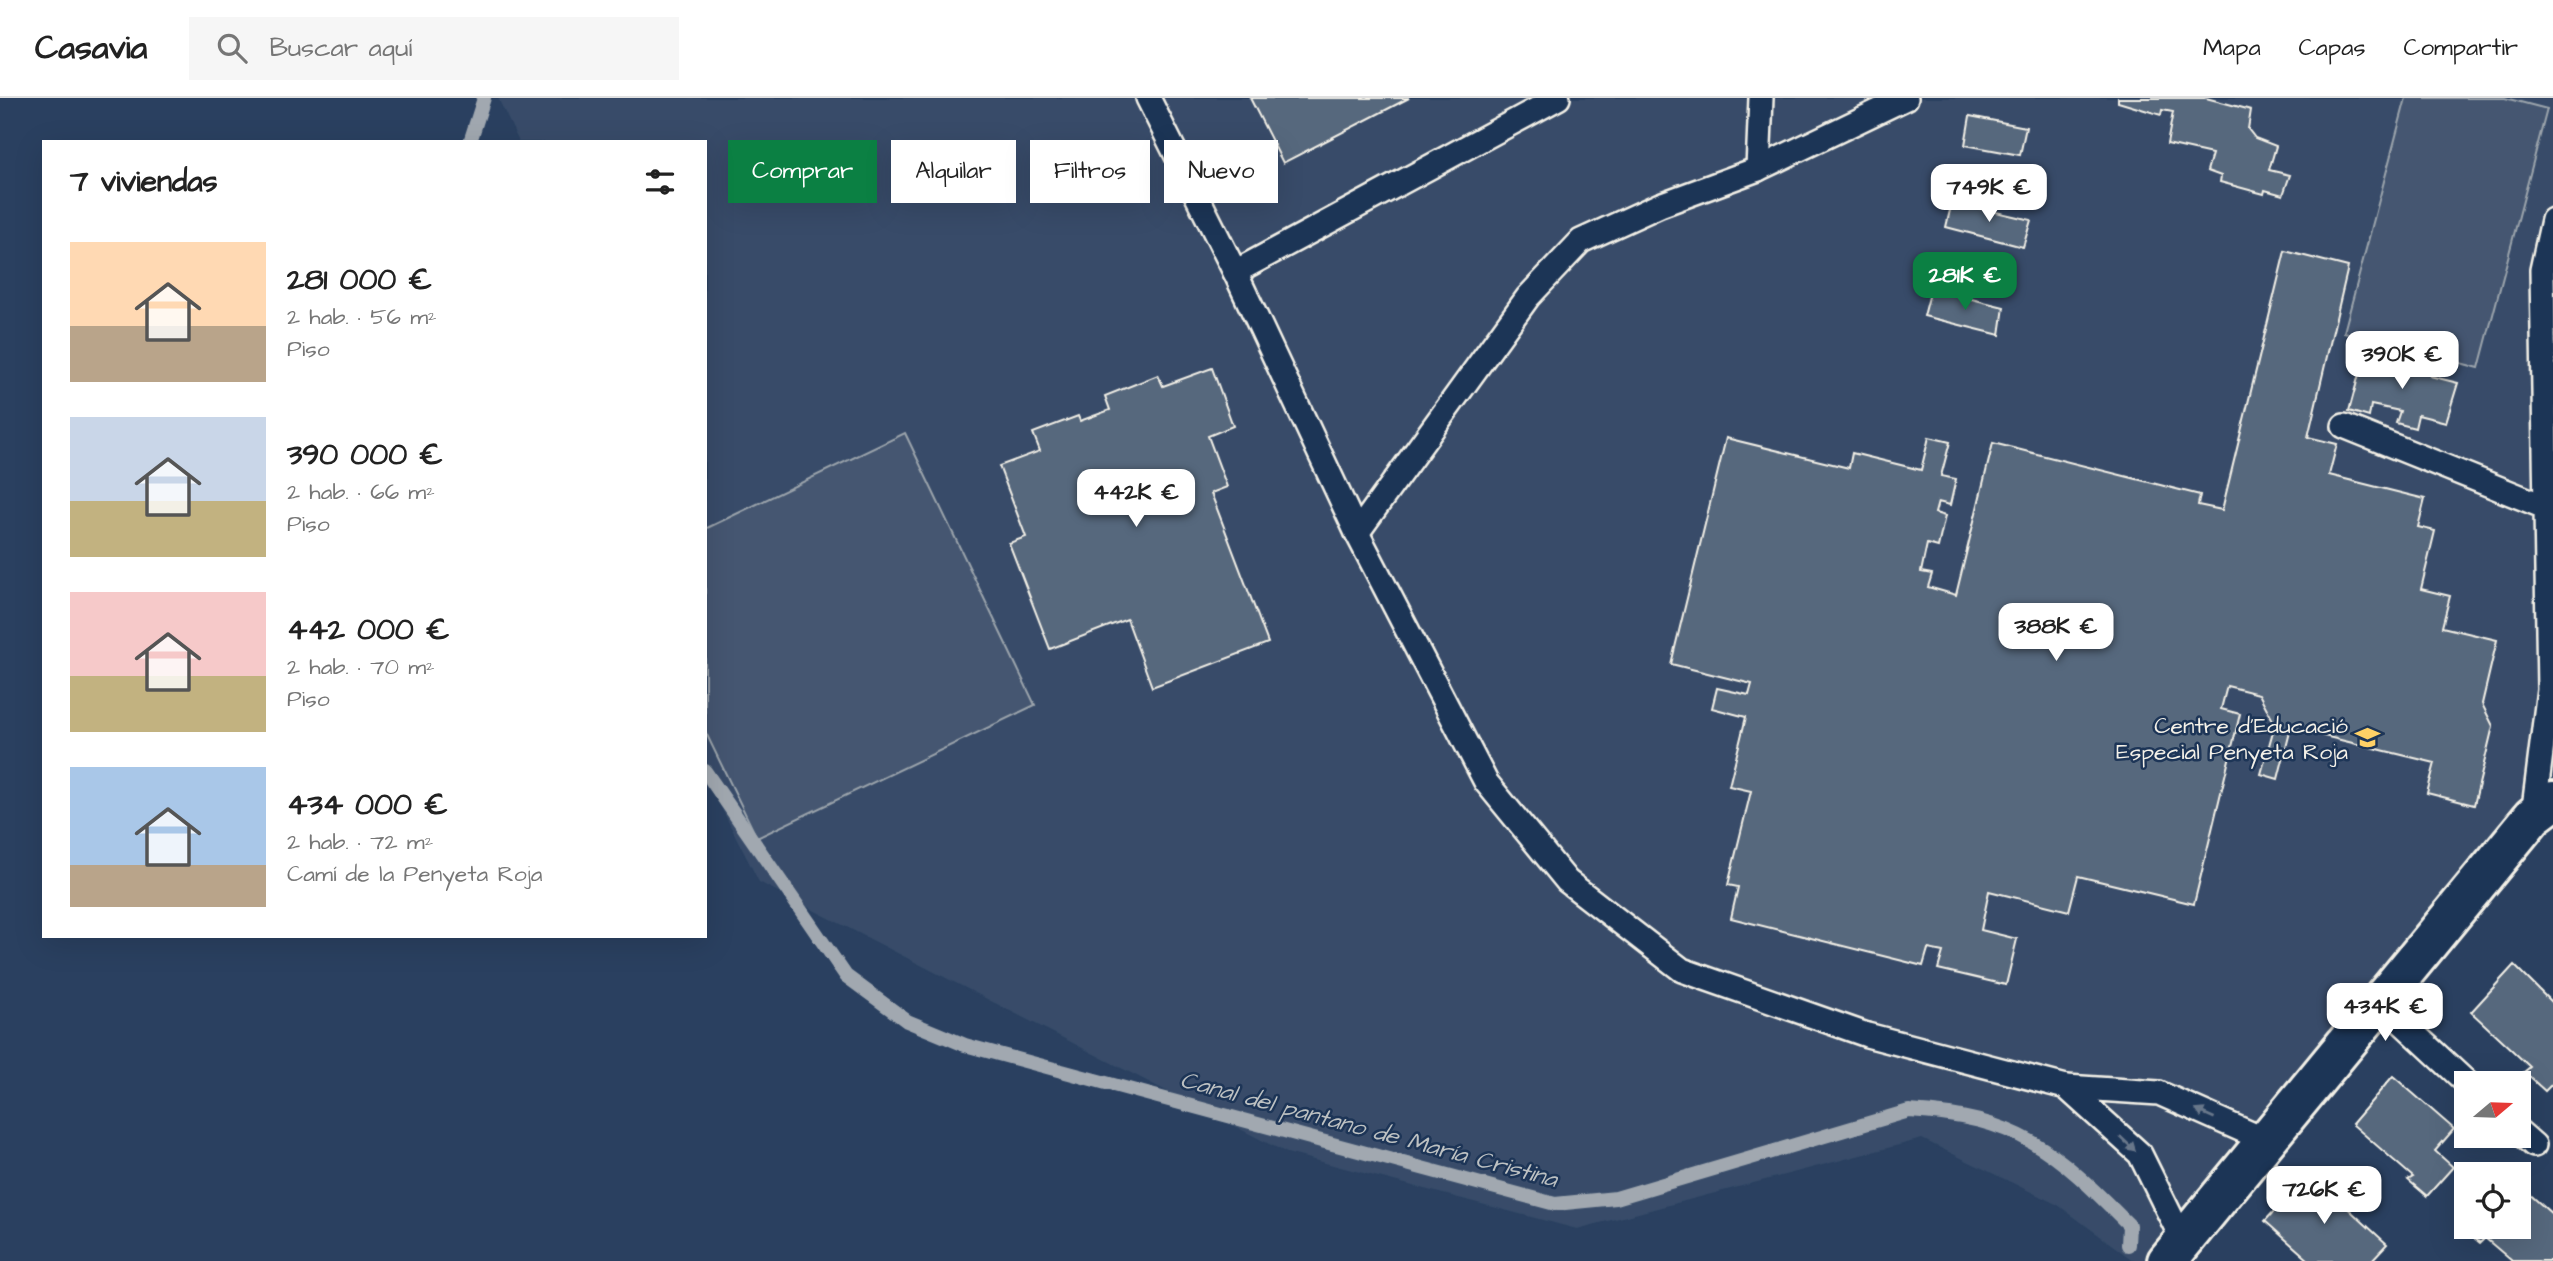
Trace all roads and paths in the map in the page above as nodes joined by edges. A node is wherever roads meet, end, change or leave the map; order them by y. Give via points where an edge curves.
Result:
1 (1148, 98) edge
2 (1558, 98) edge
3 (1761, 98) edge
4 (1906, 98) edge
5 (1758, 169) junction
6 (2553, 220) edge
7 (1235, 272) junction
8 (2344, 426) dead end
9 (2546, 507) junction
10 (1357, 533) junction
11 (2543, 808) edge
12 (2379, 1002) junction
13 (2454, 1071) edge
14 (2066, 1087) junction
15 (2267, 1141) junction
16 (2176, 1252) edge

1 - 7 lane
2 - 7 lane
3 - 5 lane
4 - 5 lane
5 - 10 lane via 1660,205 1581,241 1528,297
6 - 9 lane via 2542,271
7 - 10 lane
8 - 9 lane
9 - 11 lane via 2549,689
10 - 14 lane via 1486,782 1567,881 1682,970 1867,1035
11 - 12 street
12 - 13 lane
12 - 15 street
15 -> 14 lane via 2159,1093
14 -> 16 lane via 2140,1154
15 - 16 street

